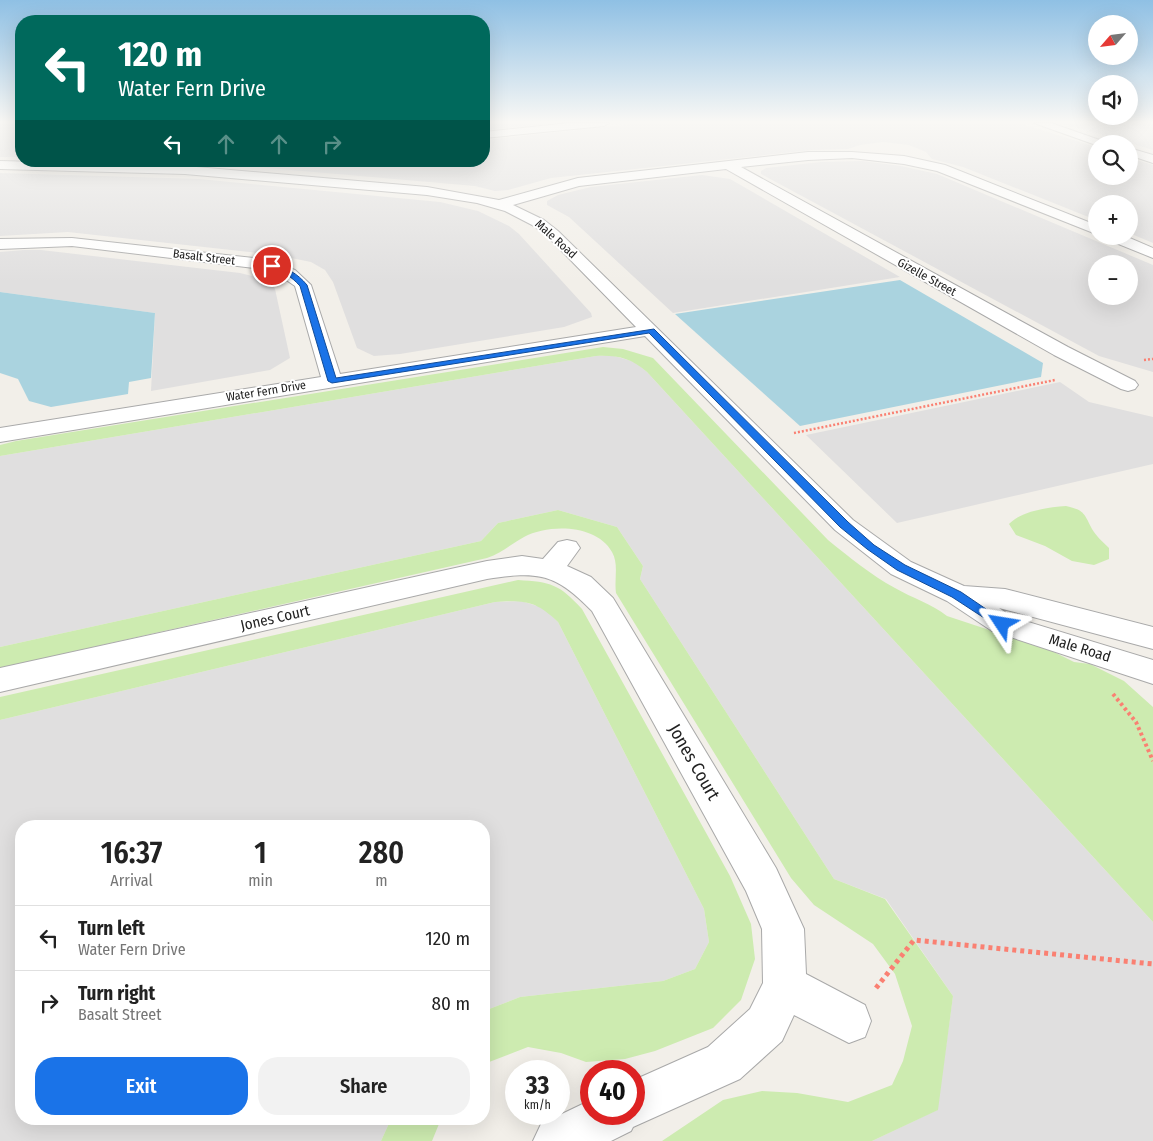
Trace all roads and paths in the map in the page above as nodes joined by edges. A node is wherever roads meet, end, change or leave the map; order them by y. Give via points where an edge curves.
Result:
1 (255, 176) edge
2 (629, 176) edge
3 (748, 176) edge
4 (963, 176) edge
5 (501, 204) junction
6 (1088, 227) edge
7 (0, 244) edge
8 (1133, 245) edge
9 (1153, 253) edge
10 (651, 330) junction
11 (1153, 359) edge
12 (1083, 363) junction
13 (332, 381) junction
14 (1128, 385) dead end
15 (0, 434) edge
16 (790, 434) dead end
17 (957, 594) junction
18 (1153, 638) edge
19 (1153, 672) edge
20 (0, 680) edge
21 (1111, 692) dead end
22 (1153, 761) edge
23 (1153, 964) edge
24 (785, 986) junction
25 (849, 1021) joint
26 (645, 1099) edge
27 (591, 1125) edge
28 (558, 1141) edge

1 - 5 street, Male Road via 444,193
2 - 5 street via 578,182
3 - 12 street, Gizelle Street
4 - 6 street
5 - 10 street, Male Road via 543,225
7 - 13 street, Basalt Street via 72,242 282,269 303,285
8 - 9 street
10 - 13 street, Water Fern Drive
10 - 17 street, Male Road via 844,525 901,568
11 - 12 path via 1128,364 1108,359
12 - 14 street, Gizelle Street
12 - 16 path via 1062,366 1072,376
13 - 15 street, Water Fern Drive
17 - 18 street, Male Road via 1006,599
17 - 19 street, Male Road via 1002,624
20 - 24 street, Jones Court via 487,570 558,559 603,605 762,881 783,929
21 - 22 path via 1136,722
23 - 25 path via 914,940
24 - 25 street
24 - 26 street, Jones Court via 766,1025 724,1063
27 - 28 street

